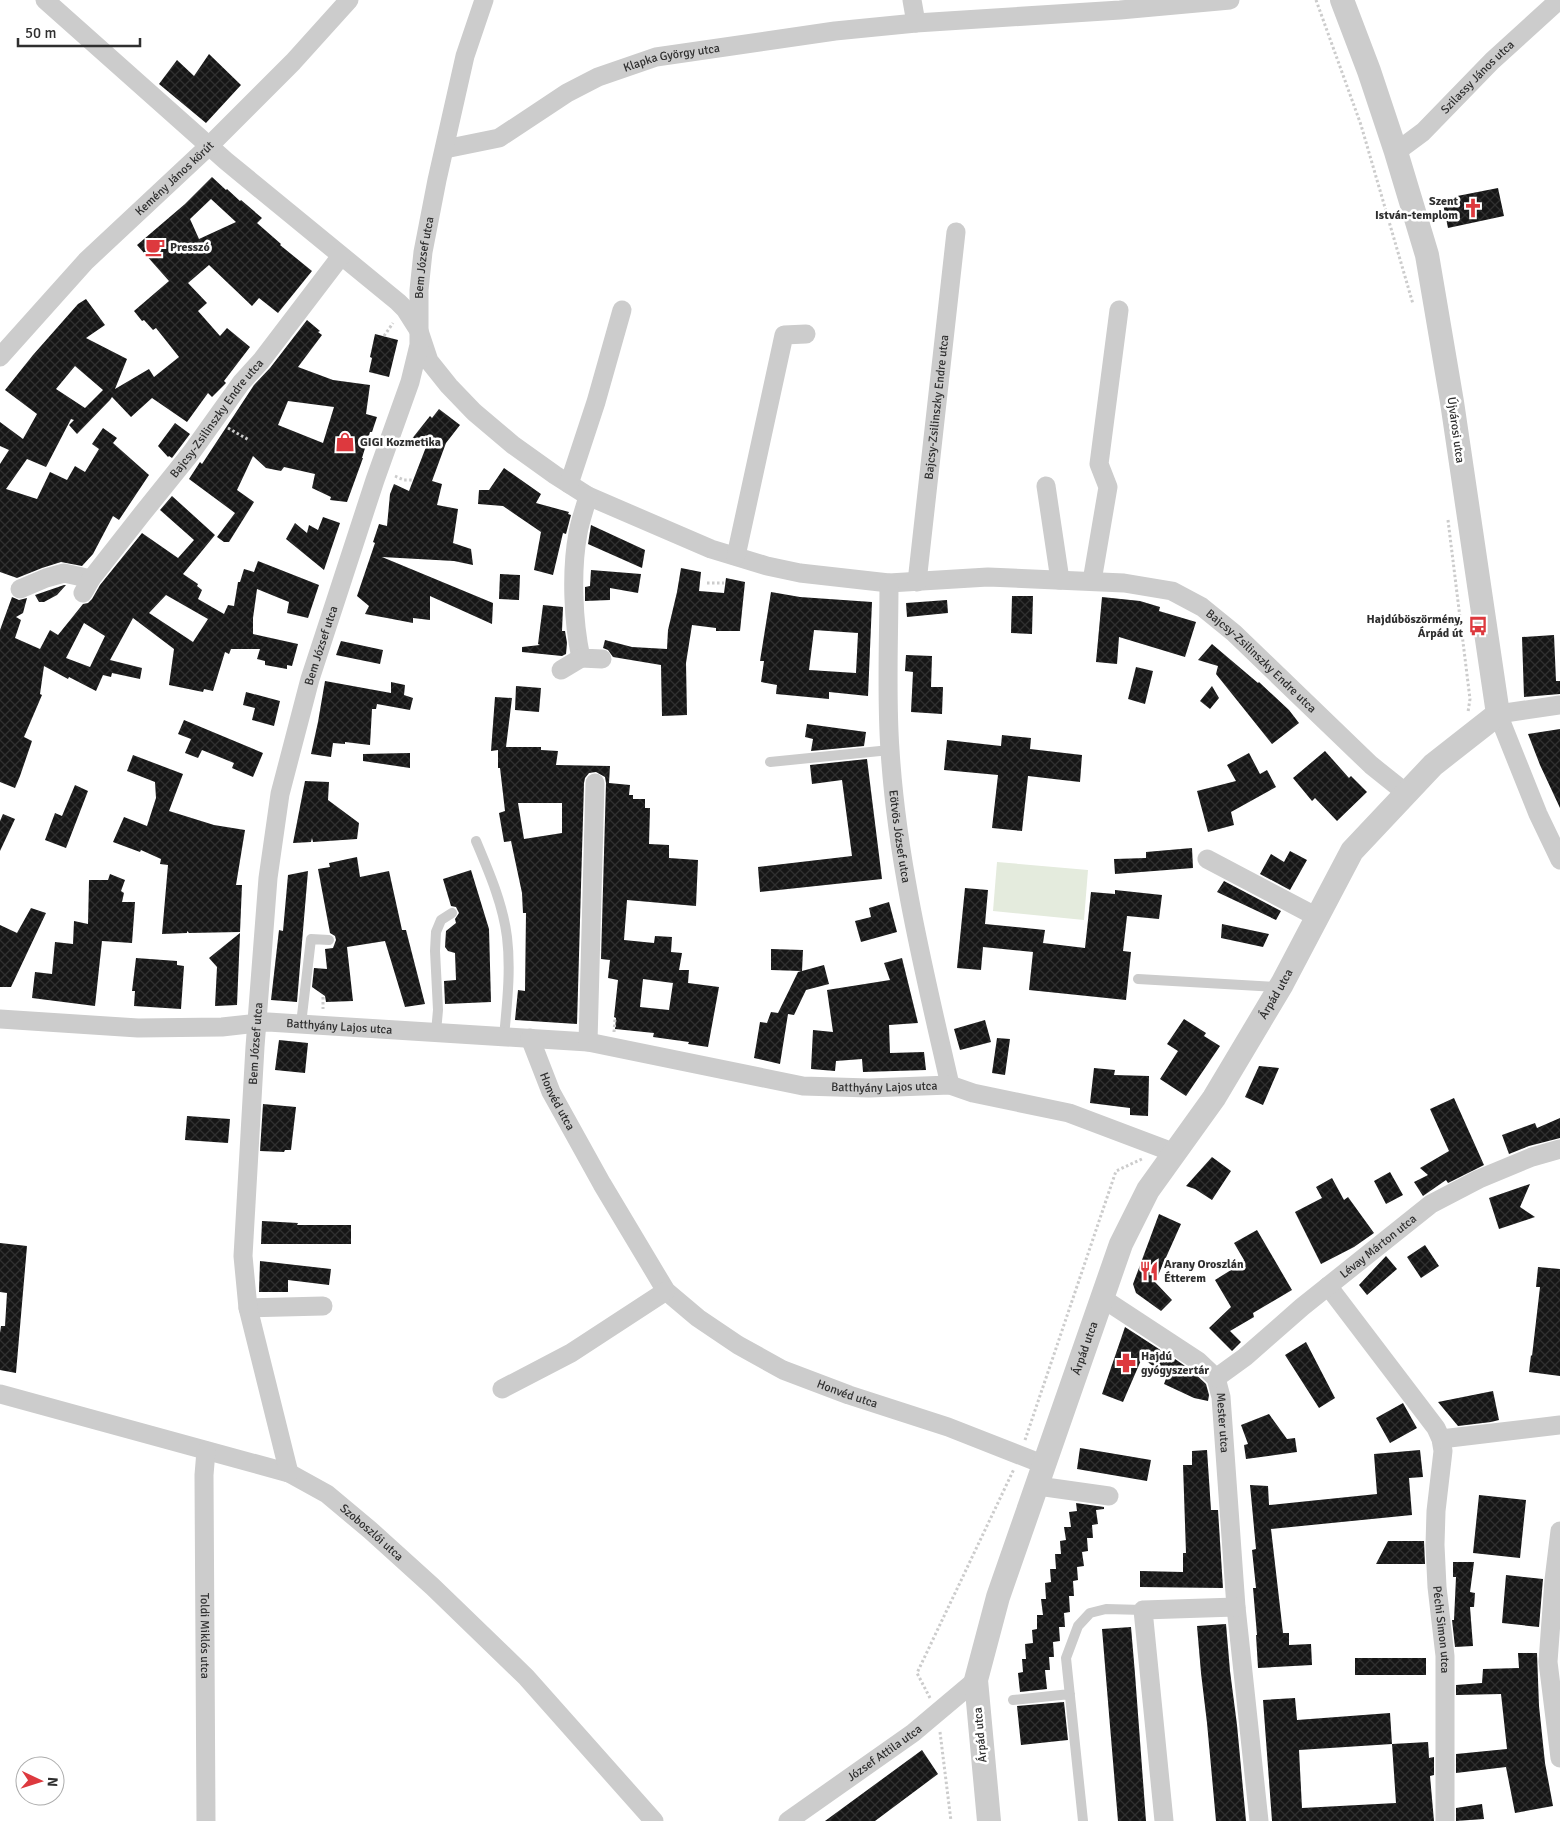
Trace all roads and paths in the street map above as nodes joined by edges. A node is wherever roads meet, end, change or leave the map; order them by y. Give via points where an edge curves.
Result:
1 (45, 0) edge
2 (349, 0) edge
3 (484, 0) edge
4 (912, 0) edge
5 (1230, 0) edge
6 (1316, 0) edge
7 (1342, 0) edge
8 (1559, 0) edge
9 (916, 23) junction
10 (209, 146) junction
11 (445, 149) junction
12 (1396, 152) junction
13 (956, 232) dead end
14 (341, 256) junction
15 (622, 310) dead end
16 (1118, 310) dead end
17 (1415, 311) dead end
18 (393, 323) dead end
19 (419, 331) junction
20 (806, 334) dead end
21 (384, 336) dead end
22 (0, 357) edge
23 (225, 427) dead end
24 (249, 440) dead end
25 (395, 476) dead end
26 (413, 480) dead end
27 (569, 484) junction
28 (1046, 486) dead end
29 (588, 496) junction
30 (1447, 514) dead end
31 (736, 556) junction
32 (1060, 580) junction
33 (1092, 581) junction
34 (917, 582) junction
35 (707, 583) dead end
36 (889, 583) junction
37 (724, 584) dead end
38 (20, 589) dead end
39 (581, 658) junction
40 (602, 659) dead end
41 (561, 670) dead end
42 (1560, 705) edge
43 (1498, 714) junction
44 (1462, 719) dead end
45 (890, 750) junction
46 (770, 762) dead end
47 (594, 783) dead end
48 (1406, 793) junction
49 (476, 841) dead end
50 (1208, 859) dead end
51 (1560, 860) edge
52 (452, 913) dead end
53 (1317, 917) junction
54 (329, 940) dead end
55 (1138, 979) dead end
56 (1279, 988) junction
57 (0, 1019) edge
58 (257, 1023) junction
59 (301, 1024) junction
60 (436, 1032) junction
61 (504, 1037) junction
62 (530, 1038) junction
63 (588, 1042) junction
64 (950, 1085) junction
65 (1560, 1149) edge
66 (1169, 1151) junction
67 (1328, 1286) junction
68 (666, 1290) junction
69 (1102, 1298) junction
70 (323, 1306) dead end
71 (248, 1308) junction
72 (1216, 1378) junction
73 (502, 1389) dead end
74 (0, 1394) edge
75 (1560, 1425) edge
76 (1441, 1439) junction
77 (206, 1451) junction
78 (1020, 1456) junction
79 (289, 1473) junction
80 (1041, 1476) junction
81 (1109, 1496) dead end
82 (1560, 1531) edge
83 (1236, 1607) junction
84 (1143, 1610) junction
85 (1552, 1666) edge
86 (976, 1680) junction
87 (1070, 1694) junction
88 (1013, 1700) dead end
89 (938, 1712) junction
90 (1560, 1758) edge
91 (206, 1821) edge
92 (654, 1821) edge
93 (788, 1821) edge
94 (951, 1821) edge
95 (989, 1821) edge
96 (1084, 1821) edge
97 (1164, 1821) edge
98 (1260, 1821) edge
99 (1445, 1821) edge

1 - 10 street, Bajcsy-Zsilinszky Endre utca
2 - 10 street, Kemény János körút
3 - 11 street, Bem József utca via 465,56
4 - 9 street
5 - 9 street, Klapka György utca
6 - 17 path via 1361,125
7 - 12 street, Újvárosi utca
8 - 12 street, Szilassy János utca via 1492,61 1423,132
9 - 11 street, Klapka György utca via 835,31 656,57 598,77 566,93 499,138
10 - 14 street, Bajcsy-Zsilinszky Endre utca
10 - 22 street, Kemény János körút via 86,261
11 - 19 street, Bem József utca via 423,252 418,290
12 - 43 street, Újvárosi utca via 1427,255
13 - 34 street, Bajcsy-Zsilinszky Endre utca
14 - 19 street, Bajcsy-Zsilinszky Endre utca via 398,302
14 - 38 street, Bajcsy-Zsilinszky Endre utca via 87,586 64,573
15 - 27 street
16 - 33 street via 1099,464 1108,487
18 - 21 path
19 - 27 street, Bajcsy-Zsilinszky Endre utca via 429,361 468,406 513,445
19 - 58 street, Bem József utca via 410,382 301,676 275,824
20 - 31 street via 784,334
23 - 24 path
25 - 26 path
27 - 29 street, Bajcsy-Zsilinszky Endre utca
28 - 32 street
29 - 31 street, Bajcsy-Zsilinszky Endre utca via 711,549
29 - 39 street via 578,534 573,574
30 - 44 path via 1470,699 1469,712
31 - 36 street, Bajcsy-Zsilinszky Endre utca via 800,573
32 - 33 street, Bajcsy-Zsilinszky Endre utca
32 - 34 street, Bajcsy-Zsilinszky Endre utca via 988,577
33 - 48 street, Bajcsy-Zsilinszky Endre utca via 1172,591 1202,607 1234,633 1371,765
34 - 36 street, Bajcsy-Zsilinszky Endre utca
35 - 37 path
36 - 45 street, Eötvös József utca
39 - 40 street
39 - 41 street
42 - 43 street
43 - 48 street, Árpád utca via 1433,765
43 - 51 street, Újvárosi utca
45 - 46 lane
45 - 64 street, Eötvös József utca via 910,898
47 - 63 street
48 - 53 street, Árpád utca via 1352,852
49 - 61 lane via 493,882 507,936 508,1002
50 - 53 street
52 - 60 lane via 441,920 436,932
53 - 56 street, Árpád utca
54 - 59 lane via 311,939
55 - 56 lane
56 - 66 street, Árpád utca via 1214,1098
57 - 58 street, Batthyány Lajos utca via 138,1028
58 - 59 street, Batthyány Lajos utca
58 - 71 street, Bem József utca via 243,1256
59 - 60 street, Batthyány Lajos utca
60 - 61 street, Batthyány Lajos utca
61 - 62 street, Batthyány Lajos utca
62 - 63 street, Batthyány Lajos utca
62 - 68 street, Honvéd utca via 551,1092
63 - 64 street, Batthyány Lajos utca via 804,1086
64 - 66 street, Batthyány Lajos utca via 1070,1113
65 - 67 street, Lévay Márton utca via 1480,1178 1431,1204
66 - 69 street, Árpád utca via 1121,1244
66 - 78 path via 1116,1171
67 - 72 street, Lévay Márton utca
67 - 76 street, Péchi Simon utca via 1436,1428
68 - 73 street via 570,1354
68 - 78 street, Honvéd utca via 698,1318 783,1370 849,1396 948,1427
69 - 72 street, Mester utca via 1198,1361
69 - 80 street, Árpád utca
70 - 71 street
71 - 79 street, Bem József utca
72 - 83 street, Mester utca via 1221,1397
74 - 77 street, Szoboszlói utca
75 - 76 street
76 - 99 street, Péchi Simon utca via 1443,1451 1435,1545 1445,1656
77 - 79 street, Szoboszlói utca
77 - 91 street, Toldi Miklós utca
78 - 80 street, Honvéd utca
78 - 89 path via 917,1673
79 - 92 street, Szoboszlói utca via 327,1494 433,1587 526,1677
80 - 81 street, Honvéd utca
80 - 86 street, Árpád utca via 998,1597
82 - 85 street via 1554,1580
83 - 84 street
83 - 98 street, Mester utca
84 - 87 lane via 1106,1609 1090,1613 1078,1626 1066,1658
84 - 97 street
85 - 90 street
86 - 89 street, József Attila utca
86 - 95 street, Árpád utca
87 - 88 lane
87 - 96 lane
89 - 93 street, József Attila utca via 914,1733
89 - 94 path

